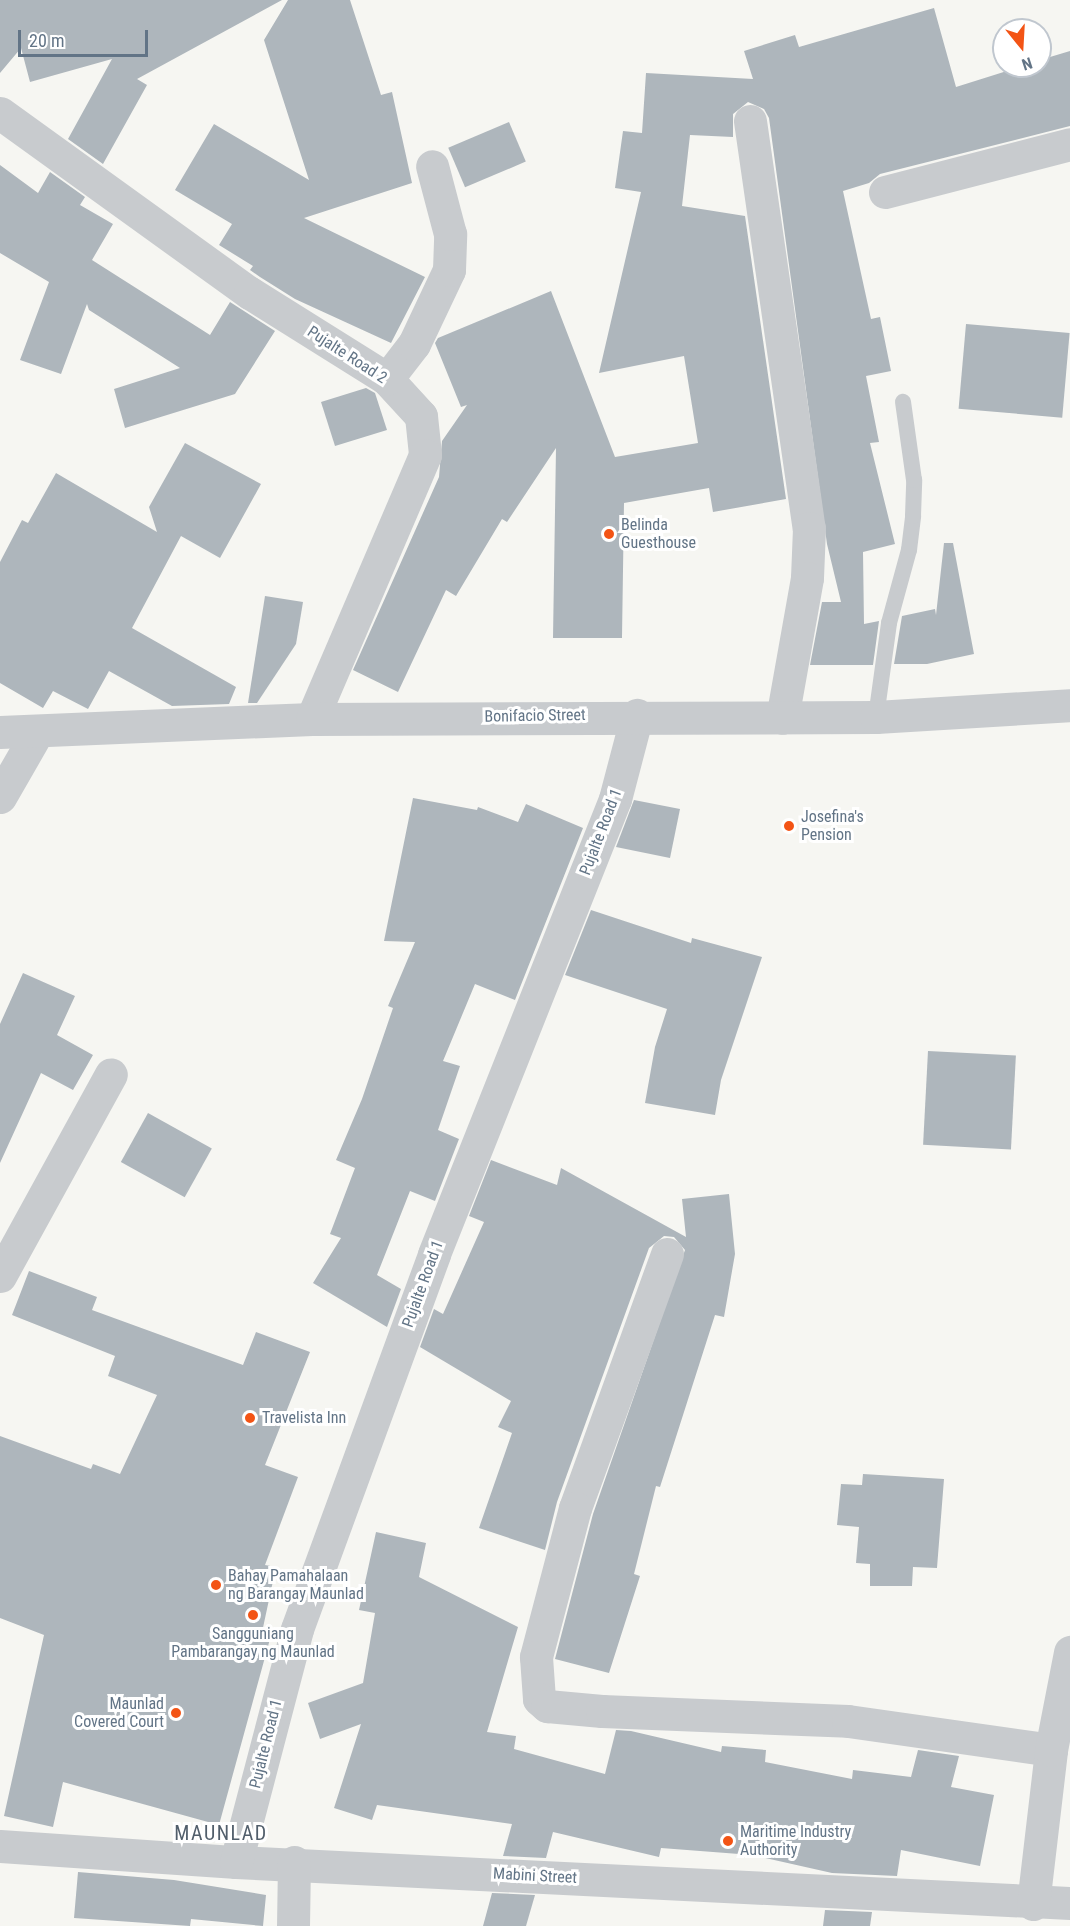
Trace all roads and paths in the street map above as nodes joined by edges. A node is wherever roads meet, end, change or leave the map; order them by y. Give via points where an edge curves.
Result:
1 (0, 113) edge
2 (750, 122) dead end
3 (1070, 144) edge
4 (432, 166) dead end
5 (885, 192) dead end
6 (387, 379) junction
7 (903, 402) dead end
8 (1070, 705) edge
9 (637, 715) junction
10 (876, 717) junction
11 (782, 718) junction
12 (312, 719) junction
13 (39, 731) junction
14 (0, 732) edge
15 (0, 797) edge
16 (111, 1074) dead end
17 (667, 1254) dead end
18 (0, 1276) edge
19 (1070, 1652) edge
20 (1051, 1750) junction
21 (0, 1846) edge
22 (236, 1862) junction
23 (294, 1862) junction
24 (1070, 1903) edge
25 (1033, 1904) junction
26 (293, 1926) edge

1 - 6 street, Pujalte Road 2 via 250,293
2 - 11 street via 809,528 807,578
3 - 5 street
4 - 6 street via 450,234 449,270 414,344
6 - 12 street, Pujalte Road 2 via 421,416 425,455
7 - 10 lane via 914,480 913,516 909,550 889,624
8 - 10 street, Bonifacio Street
9 - 11 street, Bonifacio Street
9 - 12 street, Bonifacio Street
9 - 22 street, Pujalte Road 1 via 615,799 434,1254 297,1629
10 - 11 street, Bonifacio Street
12 - 13 street, Bonifacio Street
13 - 14 street, Bonifacio Street
13 - 15 street
16 - 18 street
17 - 20 street via 575,1508 536,1658 539,1699 547,1706 602,1711 848,1720
19 - 20 street
20 - 25 street
21 - 22 street, Mabini Street
22 - 23 street, Mabini Street
23 - 25 street, Mabini Street
23 - 26 street
24 - 25 street, Mabini Street

